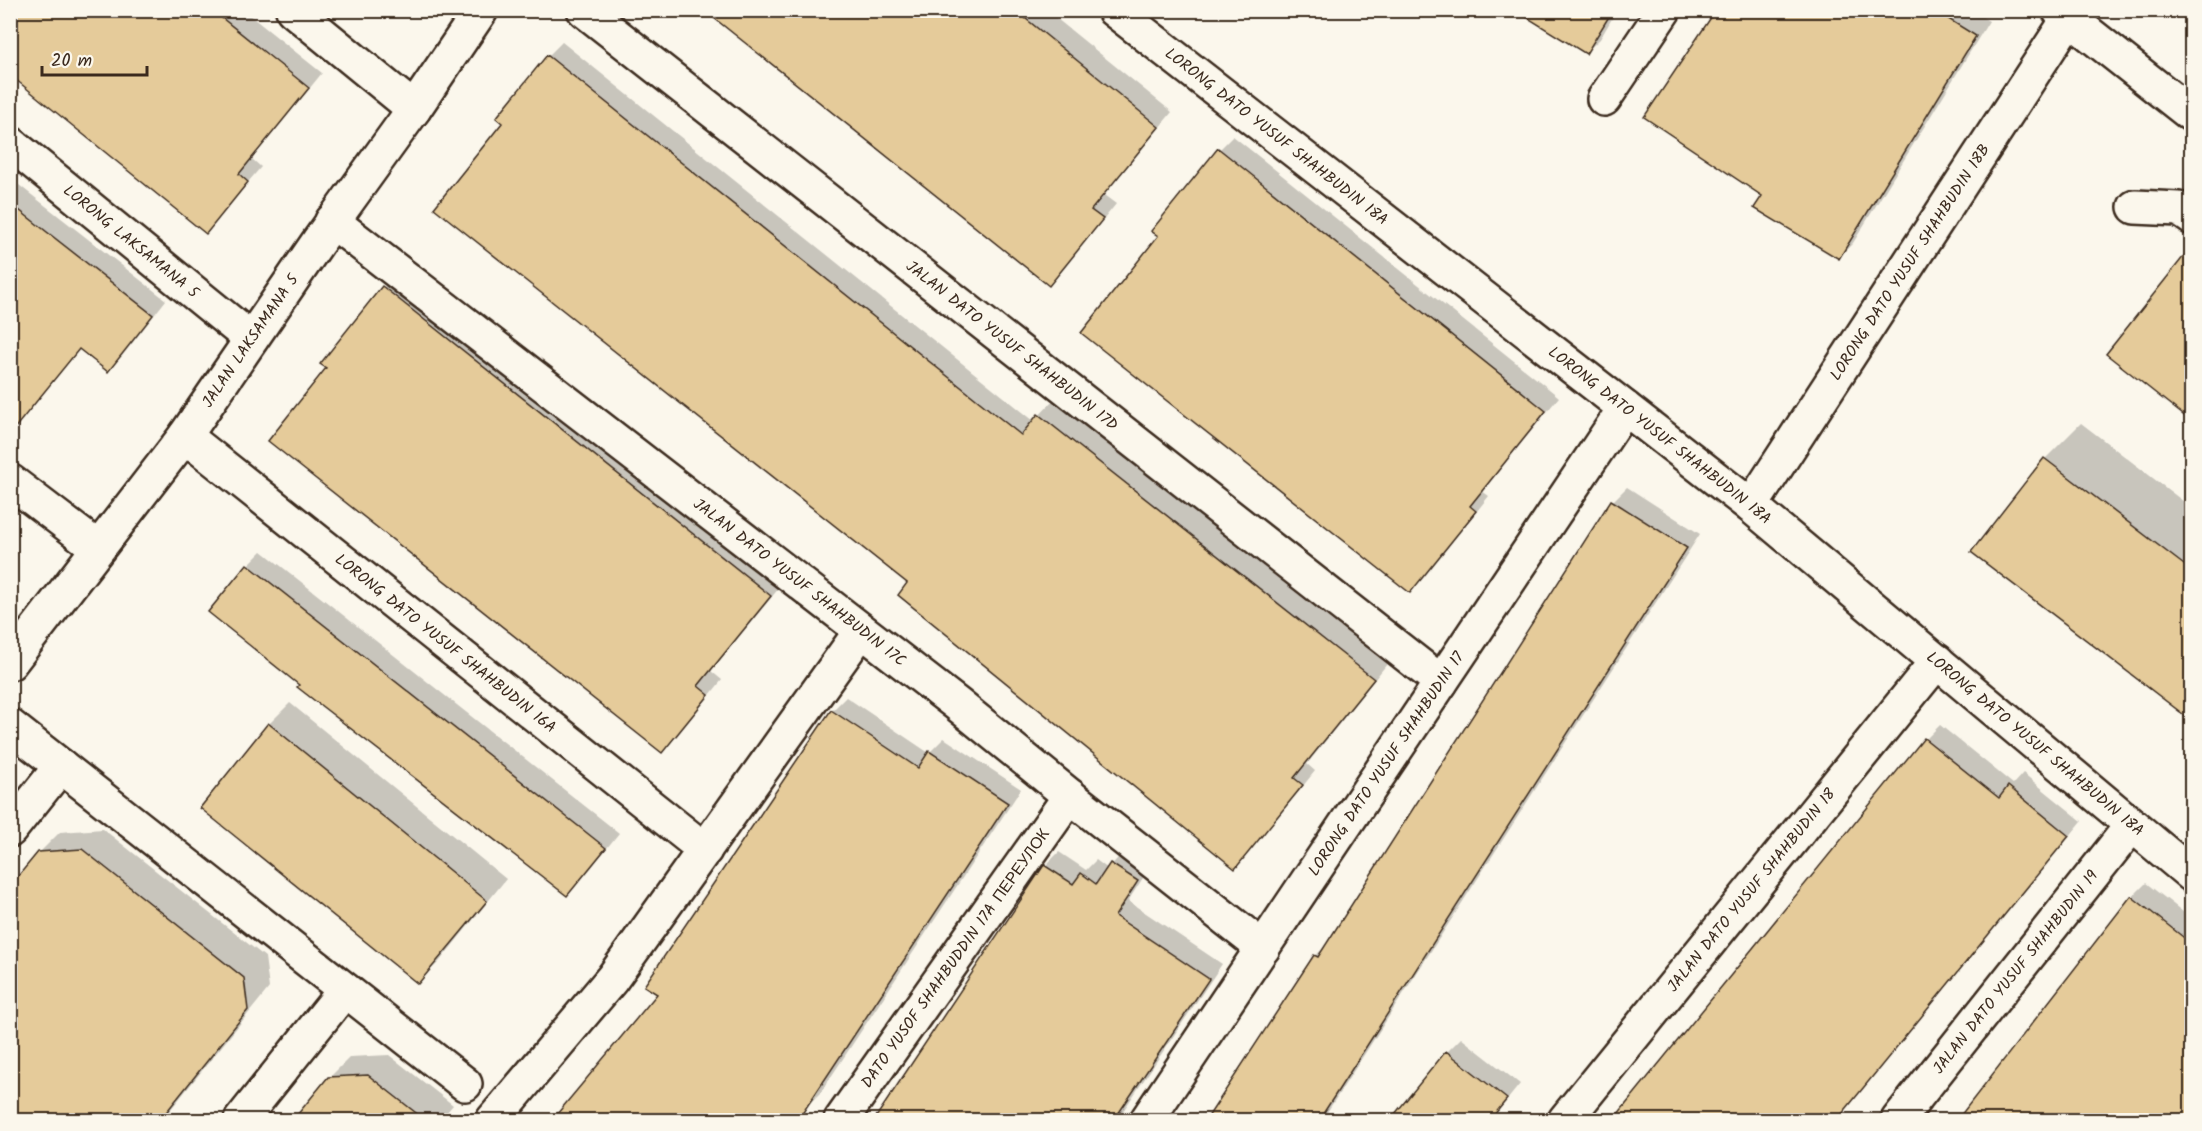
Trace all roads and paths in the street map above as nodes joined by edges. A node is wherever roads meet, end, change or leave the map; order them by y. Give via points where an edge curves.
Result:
1 (293, 10) edge
2 (481, 10) edge
3 (584, 10) edge
4 (1114, 10) edge
5 (1664, 10) edge
6 (2064, 14) edge
7 (1604, 99) dead end
8 (414, 109) junction
9 (2192, 115) edge
10 (10, 143) edge
11 (2134, 207) dead end
12 (2192, 218) edge
13 (332, 221) junction
14 (251, 339) junction
15 (1625, 408) junction
16 (185, 436) junction
17 (16, 498) edge
18 (1751, 506) junction
19 (98, 548) junction
20 (861, 631) junction
21 (1937, 661) junction
22 (10, 663) edge
23 (1441, 682) junction
24 (10, 726) edge
25 (61, 766) junction
26 (1070, 796) junction
27 (2132, 825) junction
28 (10, 830) edge
29 (705, 850) junction
30 (2192, 874) edge
31 (1263, 948) junction
32 (345, 990) junction
33 (465, 1084) dead end
34 (241, 1120) edge
35 (493, 1120) edge
36 (841, 1120) edge
37 (1147, 1120) edge
38 (1565, 1120) edge
39 (1899, 1120) edge

1 - 8 street
2 - 8 street, JALAN LAKSAMANA 5
3 - 23 street, JALAN DATO YUSUF SHAHBUDIN 17D
4 - 15 street, LORONG DATO YUSUF SHAHBUDIN 18A
5 - 7 street
6 - 9 street
6 - 18 street, LORONG DATO YUSUF SHAHBUDIN 18B
8 - 13 street, JALAN LAKSAMANA 5
10 - 14 street, LORONG LAKSAMANA 5
11 - 12 street via 2179,208
13 - 14 street, JALAN LAKSAMANA 5
13 - 20 street, JALAN DATO YUSUF SHAHBUDIN 17C
14 - 16 street, JALAN LAKSAMANA 5
15 - 18 street, LORONG DATO YUSUF SHAHBUDIN 18A
15 - 23 street, LORONG DATO YUSUF SHAHBUDIN 17
16 - 19 street, JALAN LAKSAMANA 5
16 - 29 street, LORONG DATO YUSUF SHAHBUDIN 16A
17 - 19 street
18 - 21 street, LORONG DATO YUSUF SHAHBUDIN 18A
19 - 22 street, JALAN LAKSAMANA 5
20 - 26 street, JALAN DATO YUSUF SHAHBUDIN 17C
20 - 29 street
21 - 27 street, LORONG DATO YUSUF SHAHBUDIN 18A
21 - 38 street, JALAN DATO YUSUF SHAHBUDIN 18
23 - 31 street, LORONG DATO YUSUF SHAHBUDIN 17
24 - 25 street
25 - 28 street
25 - 32 street
26 - 31 street, JALAN DATO YUSUF SHAHBUDIN 17C
26 - 36 street, DATO YUSOF SHAHBUDDIN 17A ПЕРЕУЛОК
27 - 30 street, LORONG DATO YUSUF SHAHBUDIN 18A
27 - 39 street, JALAN DATO YUSUF SHAHBUDIN 19
29 - 35 street via 612,979
31 - 37 street, LORONG DATO YUSUF SHAHBUDIN 17
32 - 33 street
32 - 34 street

